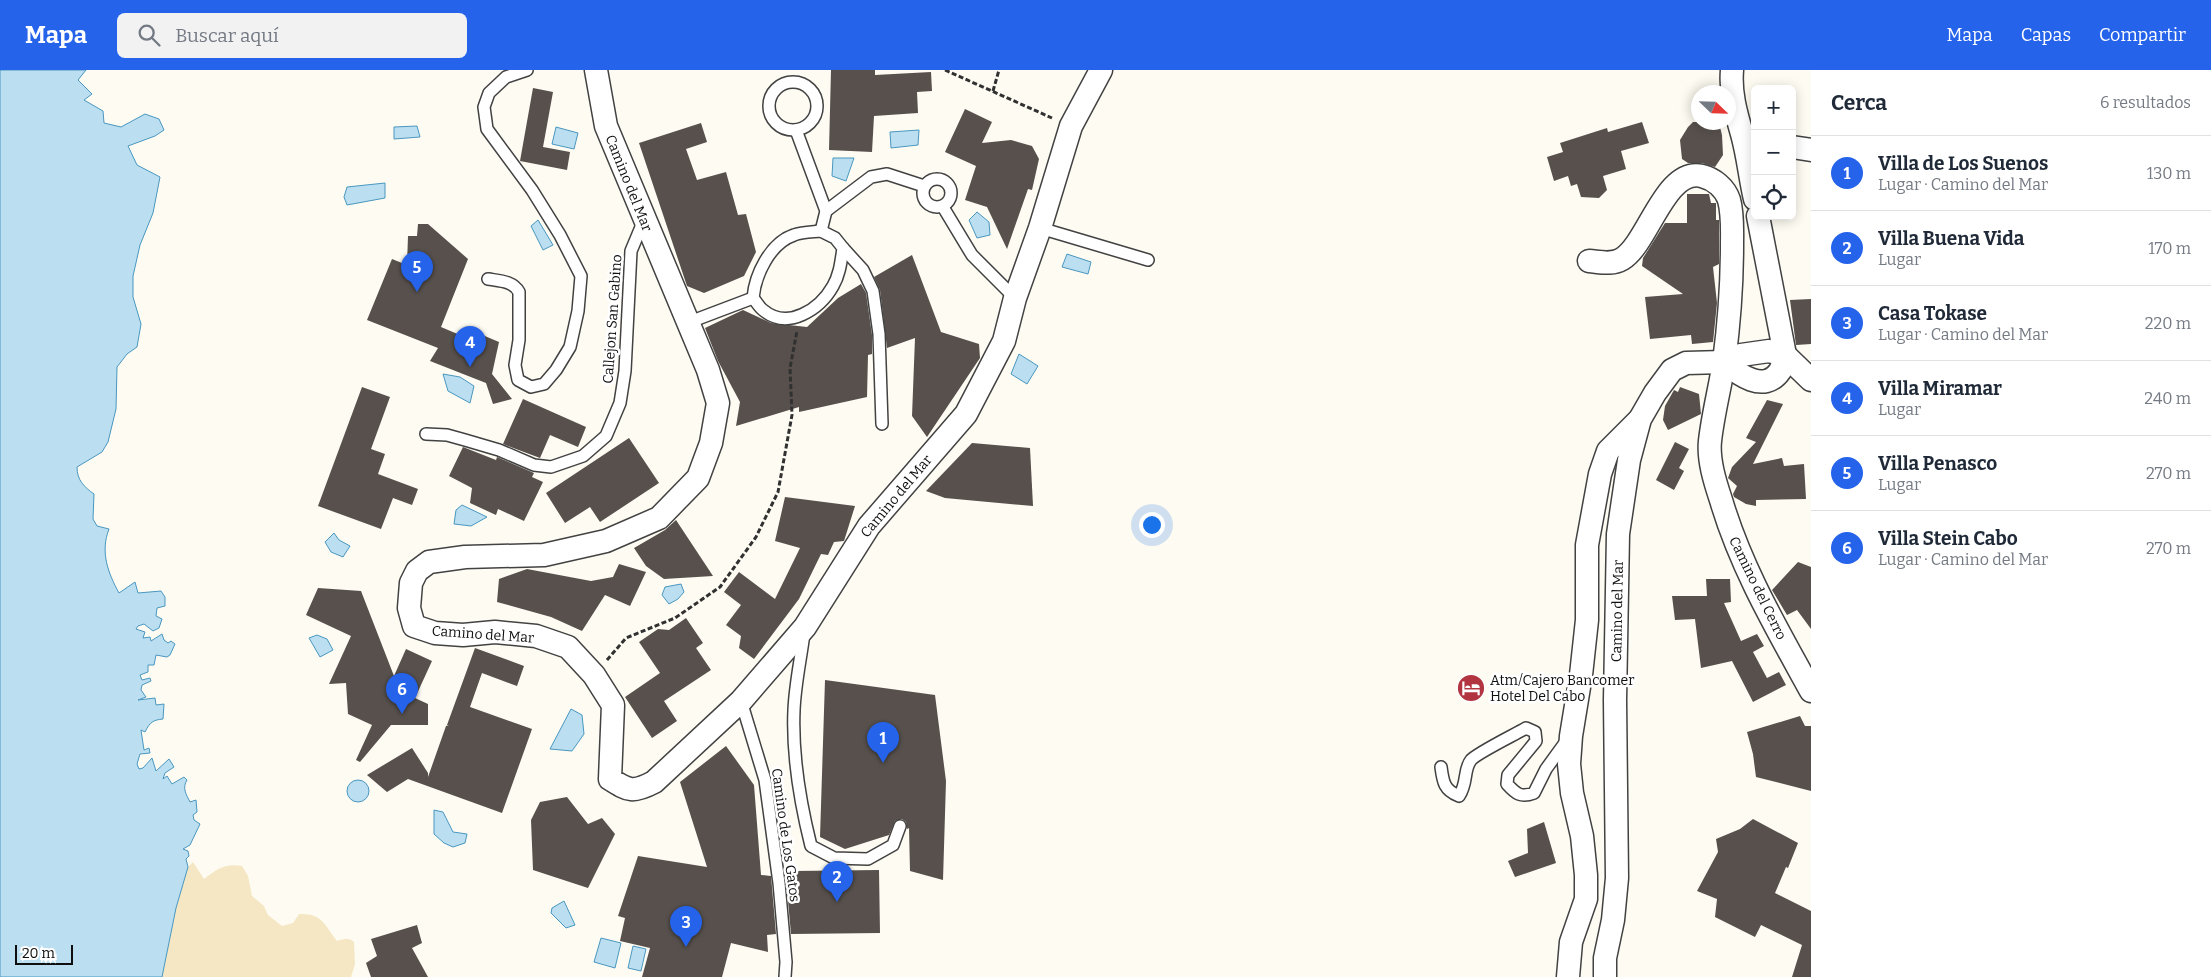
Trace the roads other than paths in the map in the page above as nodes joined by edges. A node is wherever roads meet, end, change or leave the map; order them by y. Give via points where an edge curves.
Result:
1 (527, 70) edge
2 (596, 70) edge
3 (1100, 70) edge
4 (1732, 70) edge
5 (792, 76) edge
6 (796, 130) junction
7 (1748, 136) edge
8 (1796, 148) edge
9 (1811, 150) edge
10 (1752, 175) edge
11 (924, 186) junction
12 (943, 207) junction
13 (826, 211) junction
14 (644, 220) junction
15 (1759, 220) edge
16 (1040, 228) junction
17 (821, 231) junction
18 (843, 248) junction
19 (1148, 260) dead end
20 (1589, 261) dead end
21 (488, 279) dead end
22 (753, 298) junction
23 (1015, 298) junction
24 (687, 323) junction
25 (1785, 356) junction
26 (1724, 362) junction
27 (1811, 380) edge
28 (1640, 418) junction
29 (882, 424) dead end
30 (426, 434) dead end
31 (805, 627) junction
32 (1811, 691) edge
33 (741, 701) junction
34 (1571, 736) junction
35 (1442, 767) dead end
36 (900, 826) dead end
37 (786, 977) edge
38 (1568, 977) edge
39 (1605, 977) edge

1 - 21 lane via 506,77 489,93 484,107 487,129 532,190 560,235 580,276 578,310 570,347 544,384 531,387 518,380 515,365 520,340 519,292 516,286
2 - 14 street, Camino del Mar via 606,126
3 - 16 street, Camino del Mar via 1071,126
4 - 7 street via 1734,109
5 - 6 lane via 807,86 816,100 811,123
5 - 6 lane via 777,87 769,108 775,122 788,130
6 - 13 lane
7 - 10 street
8 - 9 street
11 - 12 lane via 922,195 926,203 934,208
11 - 12 lane via 936,179 949,185 950,200
11 - 13 lane via 887,174 871,177
12 - 23 lane via 972,256
13 - 17 lane
14 - 24 street, Camino del Mar
14 - 30 lane, Callejon San Gabino via 631,252 625,371 620,403 606,436 583,456 551,467 534,465 466,440
15 - 25 street
16 - 19 lane
16 - 23 street, Camino del Mar
17 - 18 lane
17 - 22 lane via 793,235 775,249 760,268 754,282
18 - 22 lane via 840,271 834,285 817,306 805,314 778,317 763,310
18 - 29 lane via 863,270 873,291 879,334
20 - 26 street, Camino del Cerro via 1610,263 1630,253 1658,207 1684,177 1700,175 1715,180 1728,198 1732,217 1732,274
22 - 24 lane
23 - 31 street, Camino del Mar via 1004,341 966,414 869,526
24 - 33 street, Camino del Mar via 708,370 718,403 711,444 698,478 659,518 606,541 544,555 465,557 429,562 417,570 409,608 414,626 435,633 495,632 536,636 568,647 594,675 613,705 610,779 624,788 639,790 654,782
25 - 26 street, Camino del Mar via 1769,351 1754,352
25 - 26 street via 1780,371 1770,380 1756,382 1742,377
25 - 27 street
26 - 28 street, Camino del Mar via 1686,363 1672,370
26 - 32 street, Camino del Cerro via 1710,442 1714,478 1730,533 1758,595
28 - 34 street via 1608,451 1600,474 1587,545 1587,620
28 - 39 street, Camino del Mar via 1629,460 1618,534 1615,700 1617,878
31 - 33 street, Camino del Mar
31 - 36 lane via 794,727 796,762 811,846 834,858 868,859 893,845
33 - 37 lane, Camino de Los Gatos via 765,780 779,884
34 - 35 lane via 1546,769 1534,793 1525,796 1515,793 1507,784 1508,775 1536,741 1535,732 1531,729 1526,728 1472,759 1467,769 1465,788 1459,796 1444,786
34 - 38 street via 1569,764 1582,836 1586,898 1571,942

